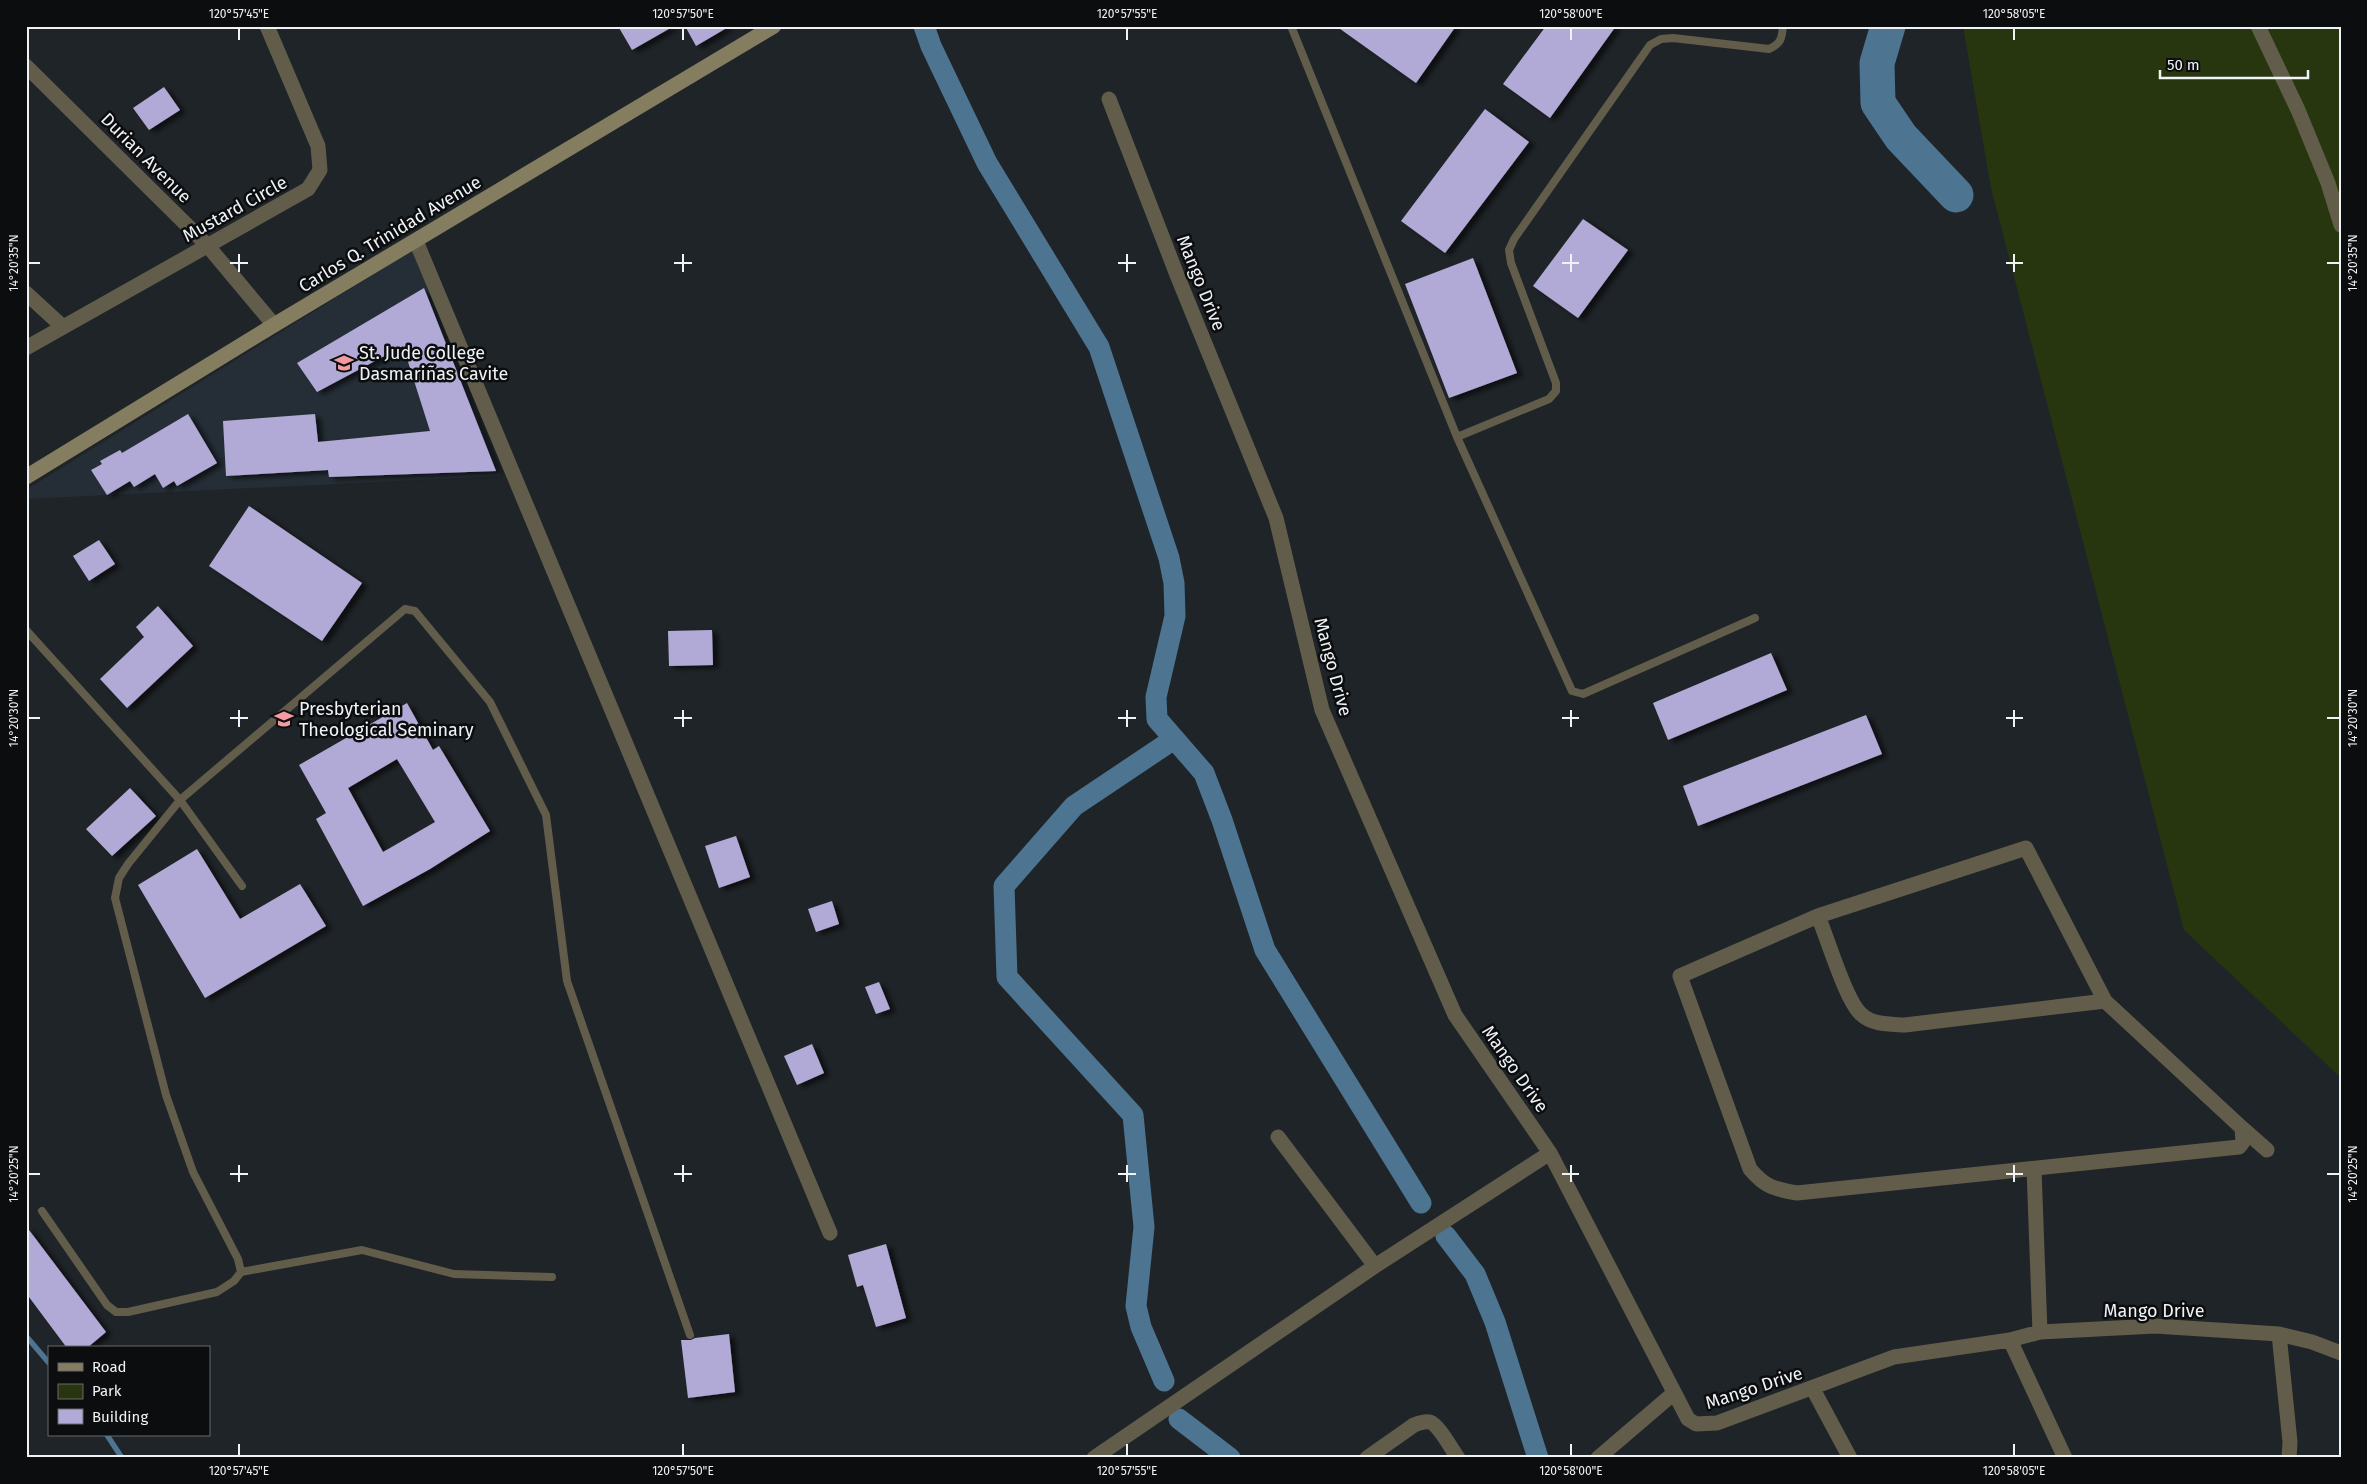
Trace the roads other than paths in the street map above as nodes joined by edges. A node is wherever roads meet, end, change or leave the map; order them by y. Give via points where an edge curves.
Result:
1 (267, 26) edge
2 (774, 26) edge
3 (1291, 26) edge
4 (1783, 26) edge
5 (2258, 26) edge
6 (26, 66) edge
7 (1109, 99) dead end
8 (2341, 225) edge
9 (416, 241) junction
10 (207, 245) junction
11 (26, 293) edge
12 (274, 325) junction
13 (63, 327) junction
14 (26, 348) edge
15 (1457, 437) junction
16 (26, 477) edge
17 (1755, 618) dead end
18 (26, 630) edge
19 (180, 800) junction
20 (242, 886) dead end
21 (1818, 916) junction
22 (2105, 1001) junction
23 (2242, 1128) junction
24 (1278, 1137) dead end
25 (2267, 1150) dead end
26 (1550, 1153) junction
27 (2034, 1169) junction
28 (42, 1211) dead end
29 (830, 1233) dead end
30 (1375, 1266) junction
31 (241, 1272) junction
32 (552, 1277) dead end
33 (2040, 1332) junction
34 (2279, 1334) junction
35 (690, 1335) dead end
36 (2010, 1340) junction
37 (2341, 1353) edge
38 (1813, 1389) junction
39 (1674, 1393) junction
40 (1094, 1458) edge
41 (1367, 1458) edge
42 (1458, 1458) edge
43 (1598, 1458) edge
44 (1850, 1458) edge
45 (2065, 1458) edge
46 (2289, 1458) edge

1 - 10 street, Mustard Circle via 318,146 320,170 308,190
2 - 9 main road, Carlos Q. Trinidad Avenue
3 - 15 lane
4 - 15 lane via 1782,39 1770,49 1673,38 1660,39 1650,45 1509,250 1556,382 1556,391 1549,399
5 - 8 street via 2306,128
6 - 10 street, Durian Avenue
7 - 26 street, Mango Drive via 1276,518 1322,710 1455,1016
9 - 12 main road, Carlos Q. Trinidad Avenue
9 - 29 street
10 - 12 street, Durian Avenue
10 - 13 street, Mustard Circle
11 - 13 street
12 - 16 main road, Carlos Q. Trinidad Avenue
13 - 14 street, Mustard Circle
15 - 17 lane via 1572,691 1583,694
18 - 19 lane
19 - 20 lane
19 - 31 lane via 128,864 119,878 115,898 166,1096 193,1172 238,1259
19 - 35 lane via 405,609 416,611 490,702 546,814 567,981
21 - 22 street via 1851,1001 1861,1015 1879,1023 1905,1025
21 - 22 street via 2026,848
21 - 27 street via 1680,976 1750,1169 1762,1182 1776,1190 1797,1193
22 - 23 street
23 - 25 street
23 - 27 street via 2243,1142 2239,1147
24 - 30 street
26 - 30 street
26 - 39 street, Mango Drive
27 - 33 street
28 - 31 lane via 107,1305 116,1312 217,1292
30 - 40 street
31 - 32 lane via 362,1250 454,1274
33 - 34 street, Mango Drive via 2155,1326
33 - 36 street, Mango Drive
34 - 37 street, Mango Drive
34 - 46 street
36 - 38 street, Mango Drive via 1894,1357
36 - 45 street
38 - 39 street, Mango Drive via 1706,1425 1688,1419
38 - 44 street
39 - 43 street
41 - 42 street via 1414,1424 1430,1422

